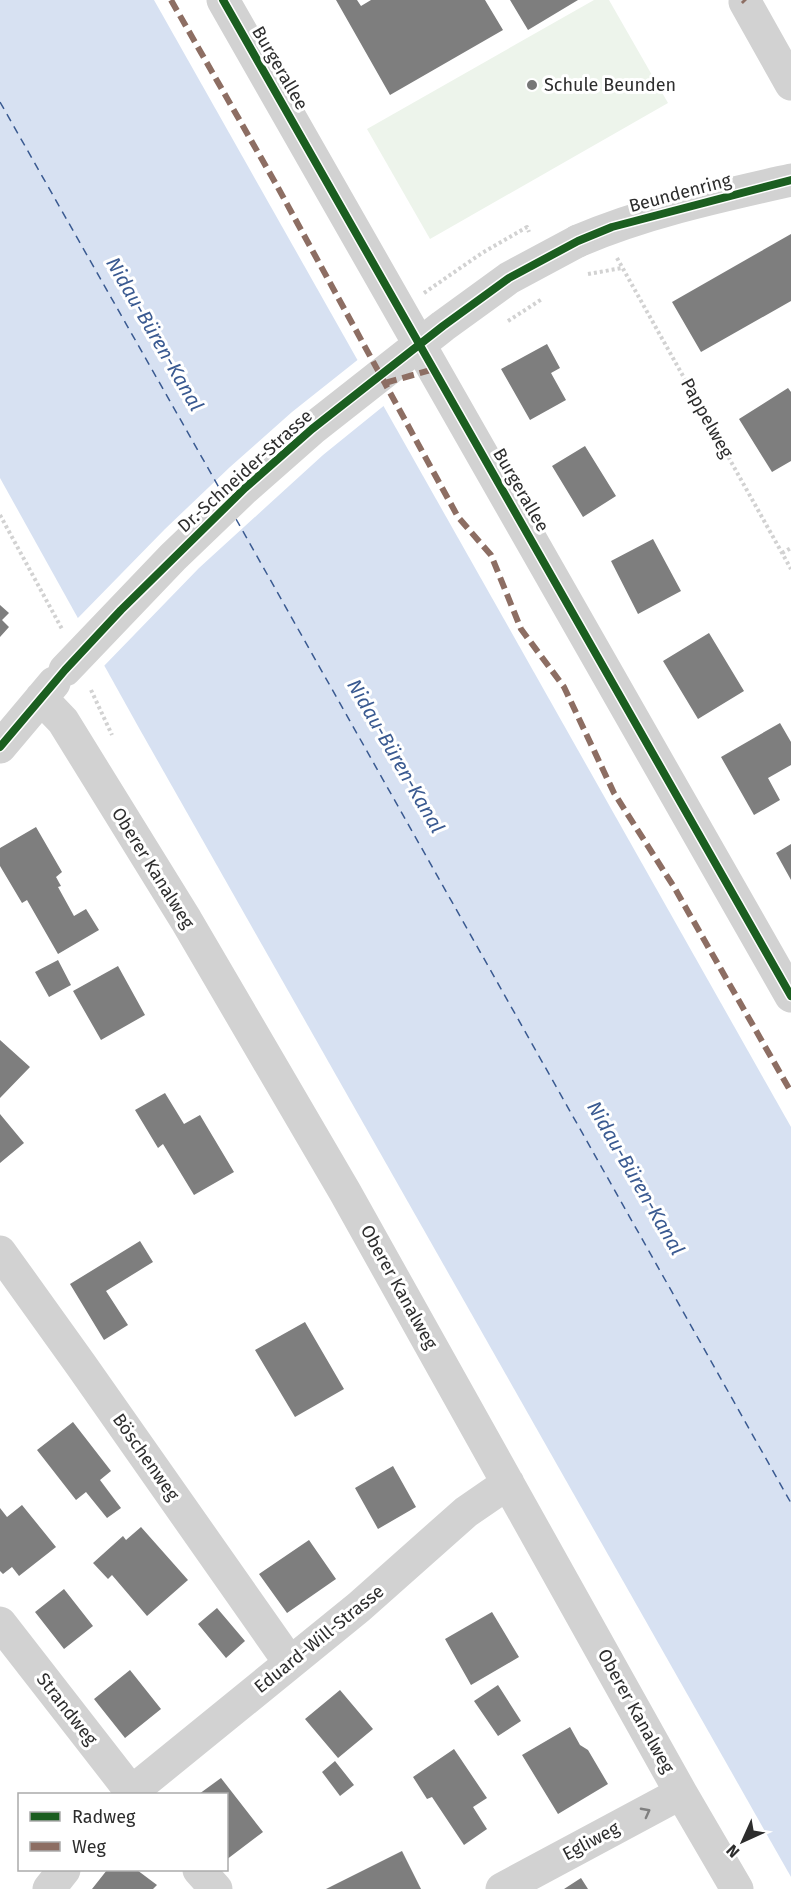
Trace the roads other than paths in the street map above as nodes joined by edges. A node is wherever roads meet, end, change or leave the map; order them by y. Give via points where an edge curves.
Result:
1 (224, 0) edge
2 (745, 3) dead end
3 (791, 84) edge
4 (791, 180) edge
5 (578, 241) joint
6 (41, 698) junction
7 (0, 747) edge
8 (791, 996) edge
9 (0, 1252) edge
10 (508, 1483) junction
11 (0, 1623) edge
12 (290, 1663) junction
13 (131, 1793) edge
14 (133, 1793) edge
15 (681, 1793) junction
16 (62, 1871) edge
17 (201, 1871) edge
18 (49, 1889) edge
19 (216, 1889) edge
20 (502, 1889) edge
21 (737, 1889) edge

1 - 8 street, Burgerallee
2 - 3 street
4 - 5 street, Beundenring via 634,220
5 - 6 street, Dr.-Schneider-Strasse, bridge via 509,278 312,429 173,557 78,679
6 - 7 street, Dr.-Schneider-Strasse
6 - 10 street, Oberer Kanalweg via 63,721 186,920
9 - 12 street, Böschenweg
10 - 12 street, Eduard-Will-Strasse via 466,1512
10 - 15 street, Oberer Kanalweg
11 - 13 street, Strandweg
12 - 14 street, Eduard-Will-Strasse
20 -> 15 street, Egliweg
15 - 21 street, Oberer Kanalweg
16 - 18 street
17 - 19 street

